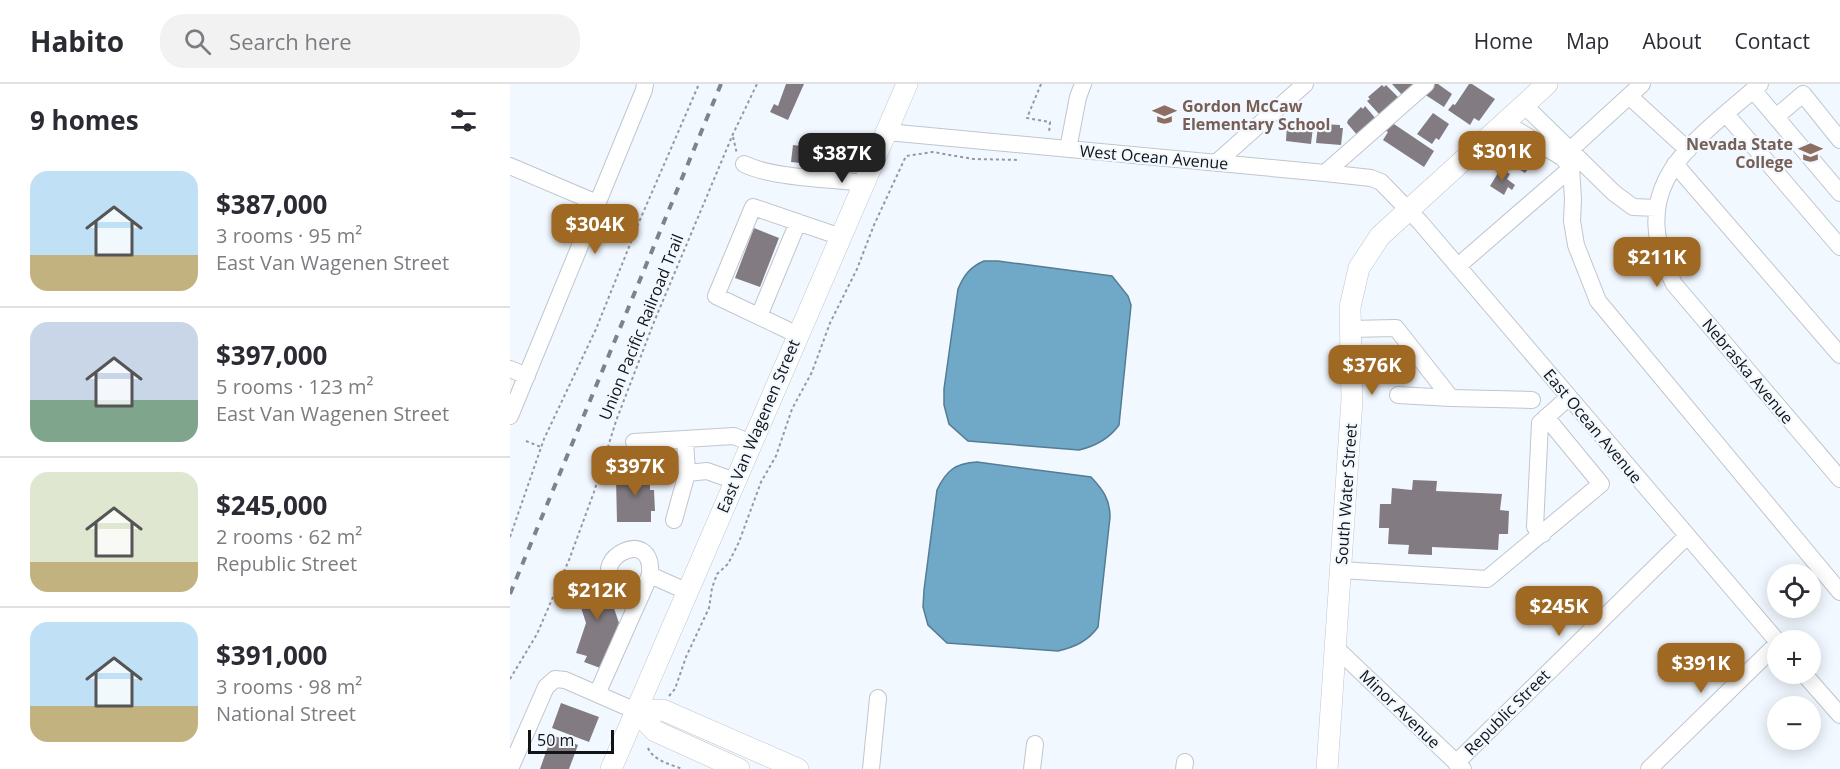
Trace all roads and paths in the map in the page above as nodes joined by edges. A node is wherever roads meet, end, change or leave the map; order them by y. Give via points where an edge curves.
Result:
1 (645, 84) edge
2 (699, 84) edge
3 (757, 84) edge
4 (907, 84) edge
5 (1041, 84) edge
6 (1083, 84) edge
7 (1305, 84) edge
8 (1426, 84) edge
9 (1547, 84) edge
10 (1642, 84) edge
11 (1757, 86) edge
12 (1808, 89) edge
13 (1629, 96) junction
14 (1523, 104) junction
15 (1726, 114) junction
16 (1776, 117) junction
17 (1504, 122) junction
18 (887, 132) junction
19 (733, 134) junction
20 (1840, 140) edge
21 (1048, 147) junction
22 (1068, 149) junction
23 (1570, 150) junction
24 (1688, 150) junction
25 (1024, 159) dead end
26 (1216, 163) junction
27 (744, 164) joint
28 (1675, 164) junction
29 (510, 166) edge
30 (1571, 168) junction
31 (1325, 173) junction
32 (864, 183) junction
33 (1840, 193) edge
34 (597, 203) junction
35 (1657, 208) junction
36 (1408, 210) junction
37 (798, 222) junction
38 (841, 237) junction
39 (1840, 247) edge
40 (1458, 266) junction
41 (759, 316) junction
42 (1350, 329) junction
43 (798, 335) junction
44 (1840, 355) edge
45 (510, 369) edge
46 (527, 376) junction
47 (1398, 395) dead end
48 (1569, 397) junction
49 (1451, 398) junction
50 (1532, 400) dead end
51 (510, 416) edge
52 (1546, 417) junction
53 (685, 440) junction
54 (526, 441) dead end
55 (634, 442) dead end
56 (751, 443) junction
57 (541, 447) junction
58 (687, 473) junction
59 (1840, 479) edge
60 (735, 481) junction
61 (674, 520) dead end
62 (1543, 534) junction
63 (1687, 536) junction
64 (510, 537) edge
65 (1341, 570) junction
66 (650, 575) junction
67 (686, 591) junction
68 (1840, 592) edge
69 (641, 596) junction
70 (1767, 630) edge
71 (1336, 648) junction
72 (1767, 654) edge
73 (510, 679) edge
74 (1813, 684) edge
75 (597, 694) junction
76 (668, 697) dead end
77 (878, 698) dead end
78 (636, 711) junction
79 (1840, 716) edge
80 (1035, 744) dead end
81 (648, 748) dead end
82 (785, 766) edge
83 (1459, 766) edge
84 (510, 769) edge
85 (611, 769) edge
86 (682, 769) edge
87 (739, 769) edge
88 (871, 769) edge
89 (1032, 769) edge
90 (1327, 769) edge
91 (1649, 769) edge

1 - 34 street
2 - 57 path via 596,329
3 - 19 path, Union Pacific Railroad Trail
4 - 18 main road, East Van Wagenen Street
5 - 21 path via 1027,118 1050,122
6 - 22 street
7 - 26 street
8 - 31 street
9 - 14 main road, South Water Street
10 - 13 street
11 - 15 street, Nebraska Avenue
11 - 16 street
12 - 16 street
12 - 20 street
13 - 23 street
13 - 24 street
14 - 17 main road, South Water Street
14 - 23 street
15 - 24 street, Nebraska Avenue
15 - 39 street
16 - 33 street
17 - 30 street via 1563,158
17 - 36 main road, South Water Street
18 - 21 street, West Ocean Avenue
18 - 32 main road, East Van Wagenen Street
19 - 27 path via 735,150
19 - 73 path, Union Pacific Railroad Trail via 654,322 569,560 537,634
21 - 22 street, West Ocean Avenue
22 - 26 street, West Ocean Avenue
23 - 35 street via 1633,207
24 - 28 street, Nebraska Avenue
25 - 76 path via 973,159 933,152 906,156 830,323 812,372 792,409 739,542 728,564 717,574 709,608 675,689
26 - 31 street, West Ocean Avenue
27 - 32 street via 785,174
28 - 35 street, Nebraska Avenue
28 - 44 street
29 - 34 street
30 - 40 street
30 - 68 street via 1576,245 1598,301
31 - 36 street, West Ocean Avenue via 1381,182
32 - 38 main road, East Van Wagenen Street
34 - 46 street
35 - 59 street, Nebraska Avenue via 1658,244 1674,284
36 - 40 street, East Ocean Avenue
36 - 42 main road, South Water Street via 1380,236 1359,268 1350,308
37 - 38 street
37 - 41 street
37 - 41 street via 753,207 716,296
38 - 43 main road, East Van Wagenen Street
40 - 48 street, East Ocean Avenue
41 - 43 street
42 - 49 street via 1396,328
42 - 65 main road, South Water Street via 1352,399
43 - 56 main road, East Van Wagenen Street
45 - 46 street
46 - 51 street
47 - 49 street
48 - 52 street
48 - 63 street, East Ocean Avenue
49 - 50 street
52 - 62 street via 1540,423 1535,527
52 - 62 street via 1601,484
53 - 55 street
53 - 56 street via 734,436
53 - 58 street
54 - 57 path
56 - 60 main road, East Van Wagenen Street
57 - 64 path
58 - 60 street via 707,471
58 - 61 street
60 - 67 main road, East Van Wagenen Street
62 - 65 street via 1487,579
63 - 70 street, East Ocean Avenue
63 - 83 street, Republic Street
65 - 71 main road, South Water Street
66 - 67 street
66 - 69 street
66 - 69 street via 650,560 639,550 626,549 612,561 612,579 616,584
67 - 78 main road, East Van Wagenen Street
69 - 75 street
71 - 83 street, Minor Avenue
71 - 90 main road, South Water Street
72 - 91 street
74 - 79 street
75 - 78 street
75 - 84 street via 565,680 550,682
77 - 88 street
78 - 82 main road via 663,710
78 - 85 main road, East Van Wagenen Street
78 - 87 main road via 655,731
80 - 89 street
81 - 86 path via 657,758

